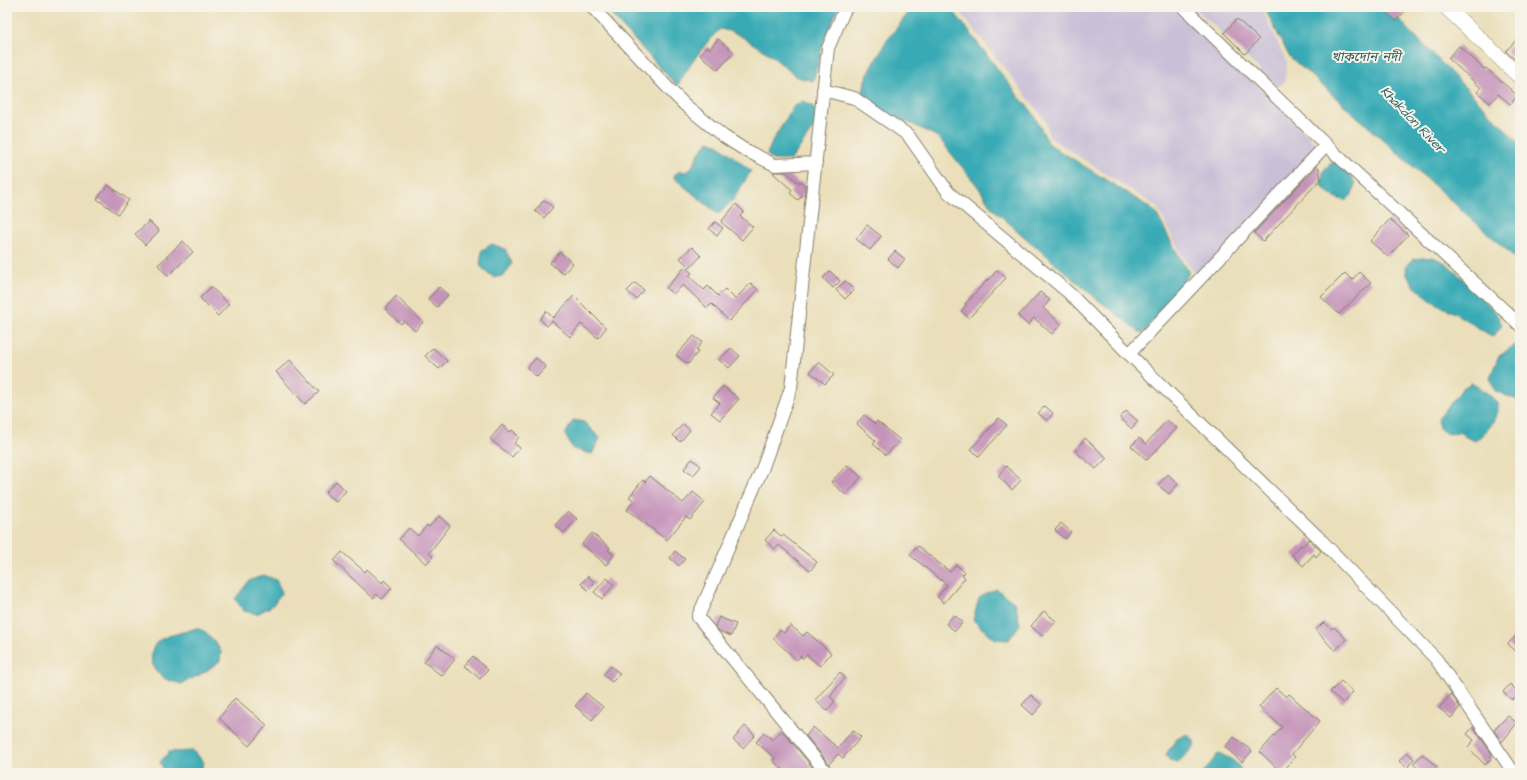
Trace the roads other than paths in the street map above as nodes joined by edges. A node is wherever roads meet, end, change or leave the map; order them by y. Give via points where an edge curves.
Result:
1 (592, 7) edge
2 (847, 7) edge
3 (1182, 7) edge
4 (1446, 7) edge
5 (1520, 77) edge
6 (823, 90) junction
7 (1326, 145) junction
8 (816, 163) junction
9 (1520, 325) edge
10 (1129, 354) junction
11 (827, 773) edge
12 (1514, 773) edge

1 - 8 street via 674,94 723,136 775,165
2 - 6 street via 828,48
3 - 7 street
4 - 5 street
6 - 8 street
6 - 10 street via 854,98 908,135 948,192 1069,293
7 - 9 street
7 - 10 street
8 - 11 street via 791,388 763,466 698,617
10 - 12 street via 1317,536 1436,659

